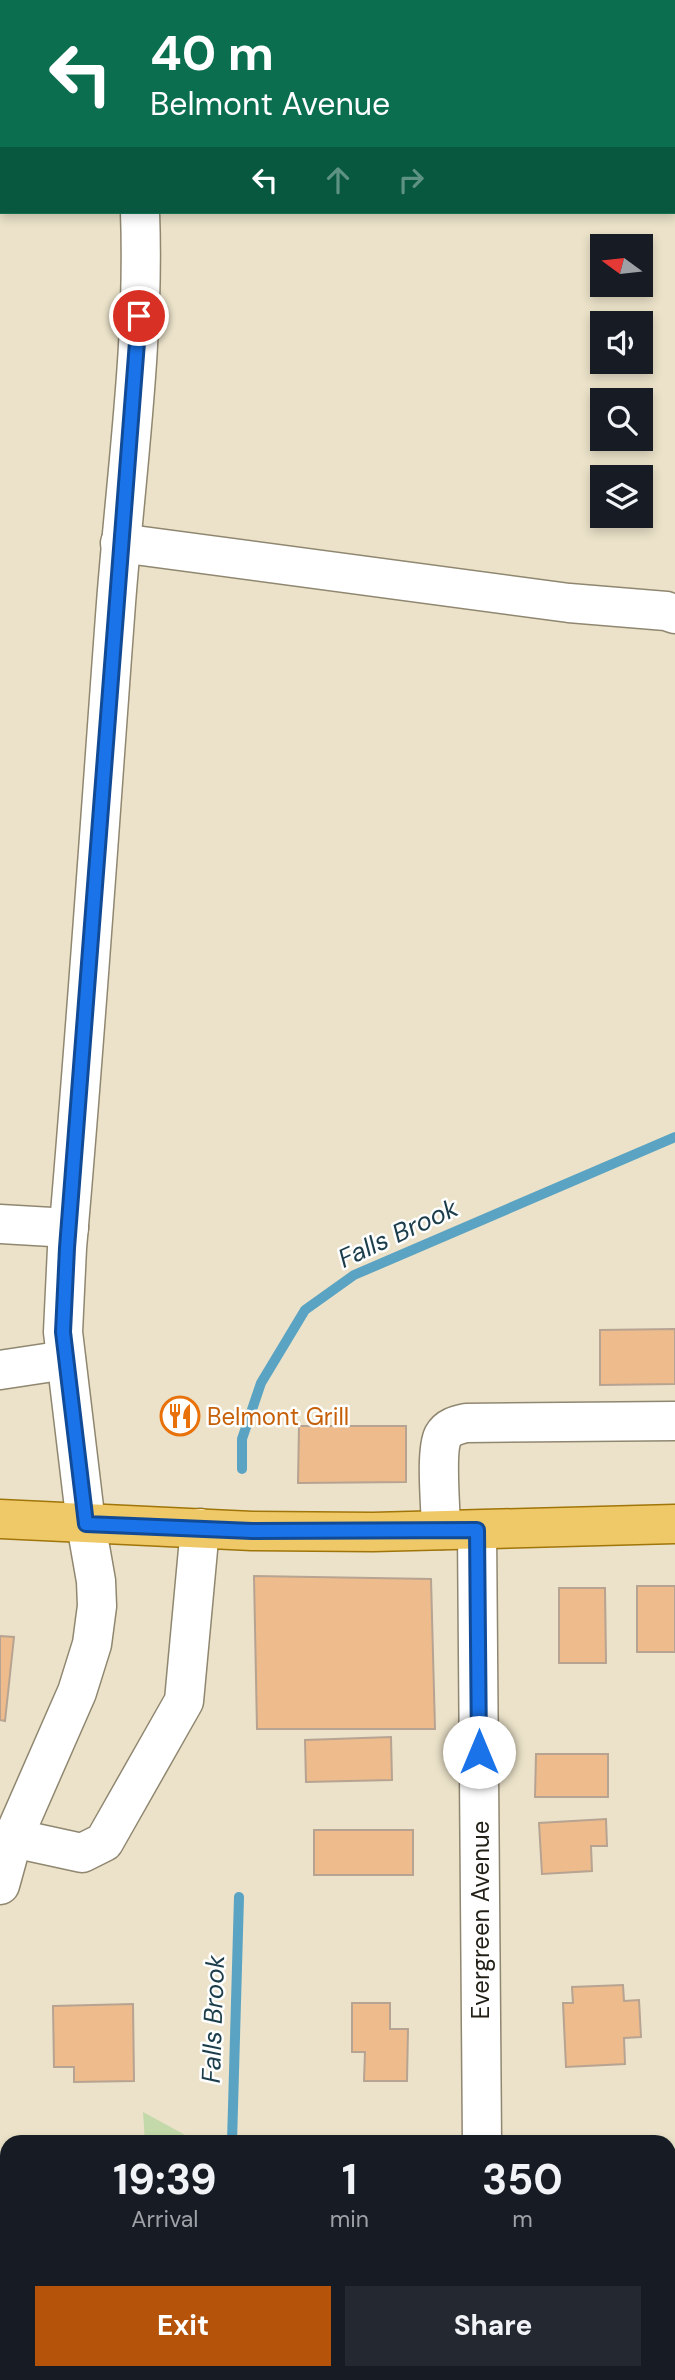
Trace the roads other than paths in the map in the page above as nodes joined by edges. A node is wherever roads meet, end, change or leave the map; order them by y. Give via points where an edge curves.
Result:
1 (140, 214) edge
2 (120, 543) junction
3 (675, 614) edge
4 (0, 1224) edge
5 (69, 1228) junction
6 (66, 1360) junction
7 (0, 1370) edge
8 (675, 1421) edge
9 (0, 1519) edge
10 (86, 1524) junction
11 (675, 1524) edge
12 (200, 1528) junction
13 (459, 1530) junction
14 (13, 1838) junction
15 (0, 1885) edge
16 (482, 2135) edge

1 - 2 street via 138,343
2 - 3 street
2 - 5 street
4 - 5 street
5 - 6 street via 63,1332
6 - 7 street
6 - 10 street
8 - 13 street, Evergreen Avenue via 466,1423 451,1427 442,1437 439,1455
9 - 10 main road
10 - 12 main road
10 - 14 street via 96,1581 92,1644 77,1692
11 - 13 main road
12 - 13 main road
12 - 14 street via 184,1701 104,1842 82,1853
13 - 16 street, Evergreen Avenue
14 - 15 street

